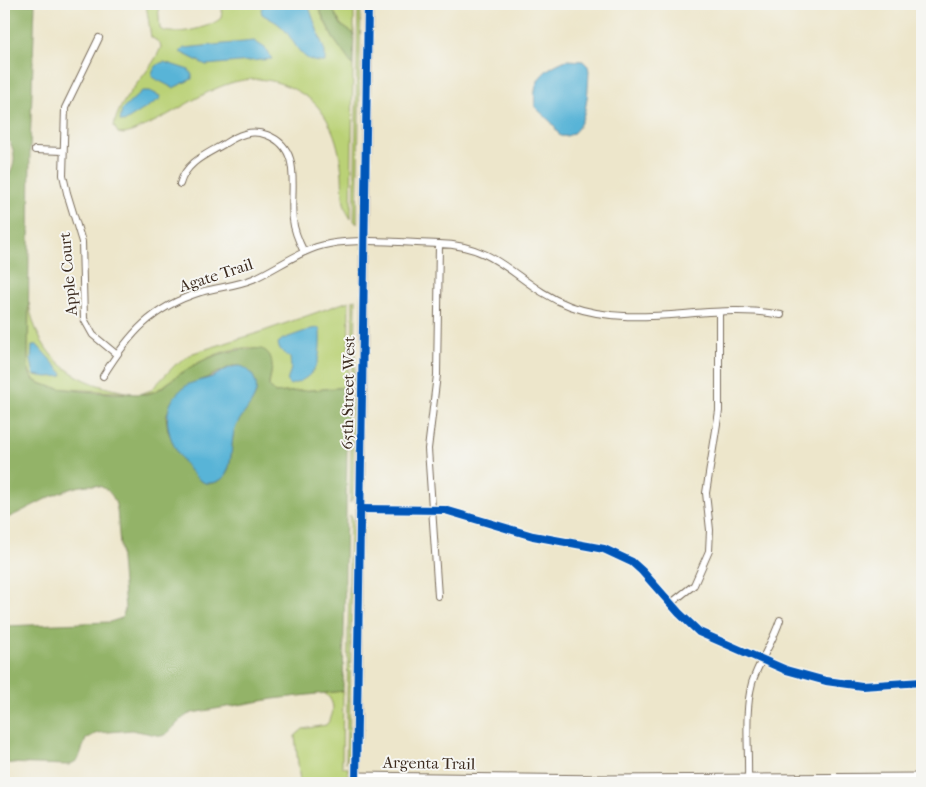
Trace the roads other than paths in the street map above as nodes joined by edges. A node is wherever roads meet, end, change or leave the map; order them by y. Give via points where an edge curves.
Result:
1 (368, 4) edge
2 (99, 38) dead end
3 (35, 150) dead end
4 (63, 151) junction
5 (180, 184) dead end
6 (364, 243) junction
7 (440, 244) junction
8 (304, 252) junction
9 (719, 313) junction
10 (781, 315) dead end
11 (116, 354) junction
12 (103, 376) dead end
13 (430, 508) junction
14 (360, 509) junction
15 (438, 596) dead end
16 (670, 604) junction
17 (780, 620) dead end
18 (761, 660) junction
19 (922, 682) edge
20 (922, 778) edge
21 (356, 780) edge
22 (746, 781) edge

1 - 6 street, 65th Street West
2 - 4 street, Apple Court via 67,102
3 - 4 street
4 - 11 street, Apple Court via 64,186 82,242 84,319 93,335
5 - 8 street via 191,164 236,137 253,132 272,137 291,159 293,222
6 - 7 street, Agate Trail
6 - 8 street, Agate Trail via 328,244
6 - 14 street, 65th Street West
7 - 9 street, Agate Trail via 482,251 554,299 584,310 622,316
7 - 13 street via 437,374 428,449
8 - 11 street, Agate Trail via 252,279 202,292 166,308 136,329
9 - 10 street, Agate Trail via 748,310
9 - 16 street via 719,410 706,494 709,551 694,586
11 - 12 street, Agate Trail
13 - 14 street
13 - 15 street
13 - 16 street via 533,536 592,546 632,562 654,582
14 - 21 street, 65th Street West
16 - 18 street via 699,632
17 - 18 street
18 - 19 street via 798,674 842,684 872,686
18 - 22 street via 749,701
20 - 22 street, Argenta Trail
21 - 22 street, Argenta Trail

